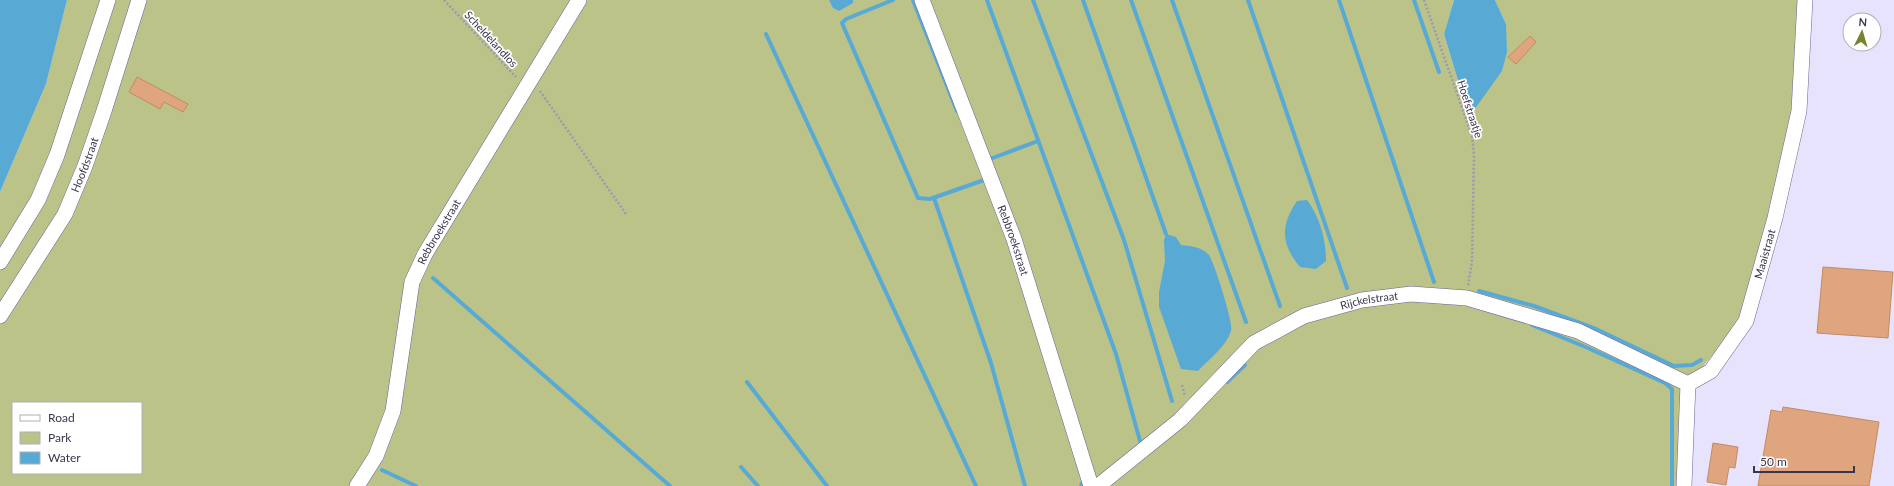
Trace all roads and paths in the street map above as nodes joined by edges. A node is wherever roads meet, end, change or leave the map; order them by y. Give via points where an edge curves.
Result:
1 (108, 0) edge
2 (139, 0) edge
3 (444, 0) edge
4 (579, 0) edge
5 (922, 0) edge
6 (1424, 0) edge
7 (1805, 0) edge
8 (530, 83) junction
9 (626, 214) dead end
10 (0, 262) edge
11 (1466, 298) junction
12 (0, 316) edge
13 (1688, 384) junction
14 (358, 486) edge
15 (1091, 486) edge
16 (1098, 486) edge
17 (1684, 486) edge

1 - 10 street via 57,155 38,200
2 - 12 street, Hoofdstraat via 85,166 65,214
3 - 8 path, Scheldelandlos via 512,73
4 - 8 street, Rebbroekstraat
5 - 15 street, Rebbroekstraat via 1014,239
6 - 11 path, Hoefstraatje via 1472,136 1472,261
7 - 13 street, Maaistraat via 1799,111 1775,218 1746,321 1711,370
8 - 9 path, Scheldelandlos
8 - 14 street, Rebbroekstraat via 425,254 412,282 393,411 376,456
11 - 13 street, Rijckelstraat via 1578,332
11 - 16 street, Rijckelstraat via 1411,294 1362,300 1304,316 1254,343 1180,420
13 - 17 street

